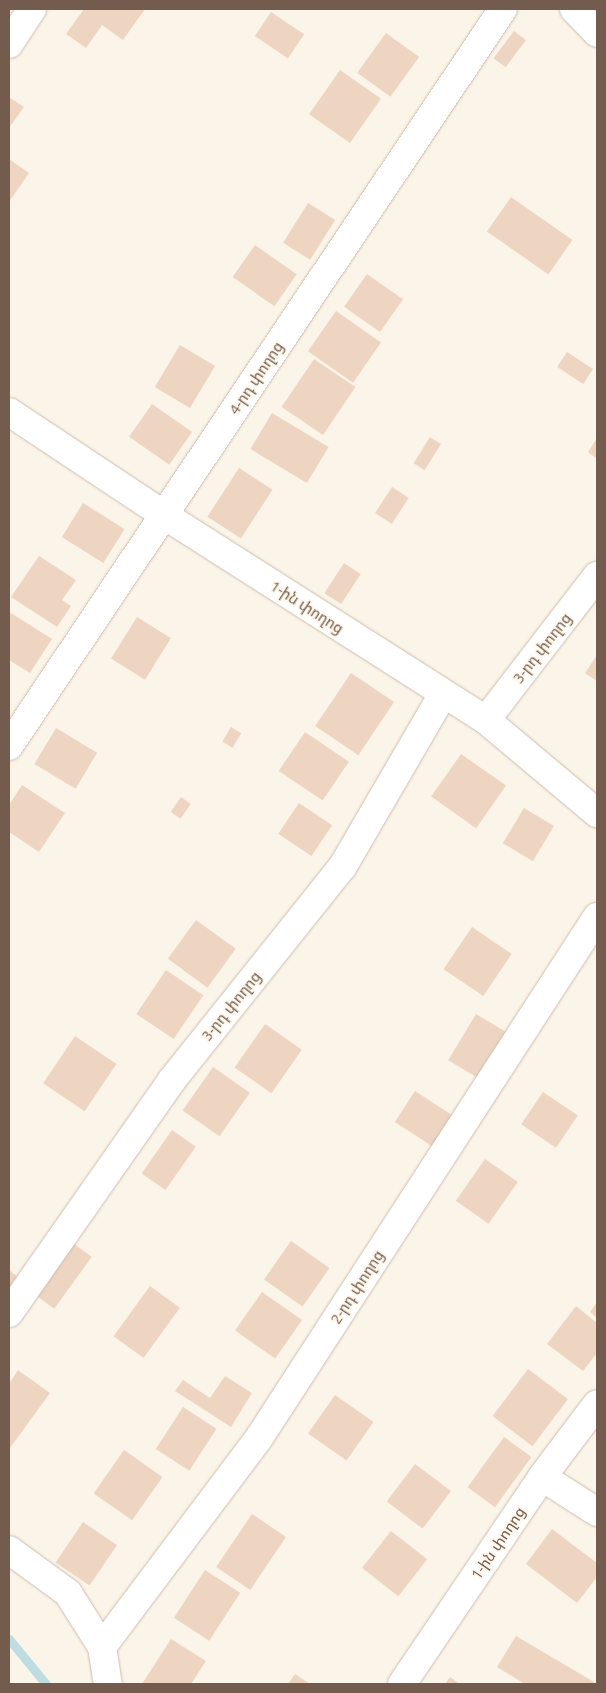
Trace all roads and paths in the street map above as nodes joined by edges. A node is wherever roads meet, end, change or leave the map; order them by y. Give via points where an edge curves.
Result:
1 (32, 9) edge
2 (503, 9) edge
3 (574, 9) edge
4 (597, 33) edge
5 (9, 44) edge
6 (9, 412) edge
7 (164, 515) junction
8 (597, 576) edge
9 (443, 694) junction
10 (486, 720) junction
11 (9, 746) edge
12 (597, 813) edge
13 (597, 917) edge
14 (9, 1313) edge
15 (597, 1404) edge
16 (542, 1477) junction
17 (597, 1512) edge
18 (9, 1550) edge
19 (102, 1647) junction
20 (108, 1684) edge
21 (402, 1684) edge

1 - 5 street
2 - 7 street, 4-րդ փողոց
3 - 4 street
6 - 7 street, 1-ին փողոց
7 - 9 street, 1-ին փողոց
7 - 11 street, 4-րդ փողոց
8 - 10 street, 3-րդ փողոց
9 - 10 street, 1-ին փողոց
9 - 14 street, 3-րդ փողոց via 342,866 172,1080
10 - 12 street, 1-ին փողոց
13 - 19 street, 2-րդ փողոց via 259,1438
15 - 16 street, 1-ին փողոց
16 - 17 street
16 - 21 street, 1-ին փողոց
18 - 19 street via 68,1593
19 - 20 street

